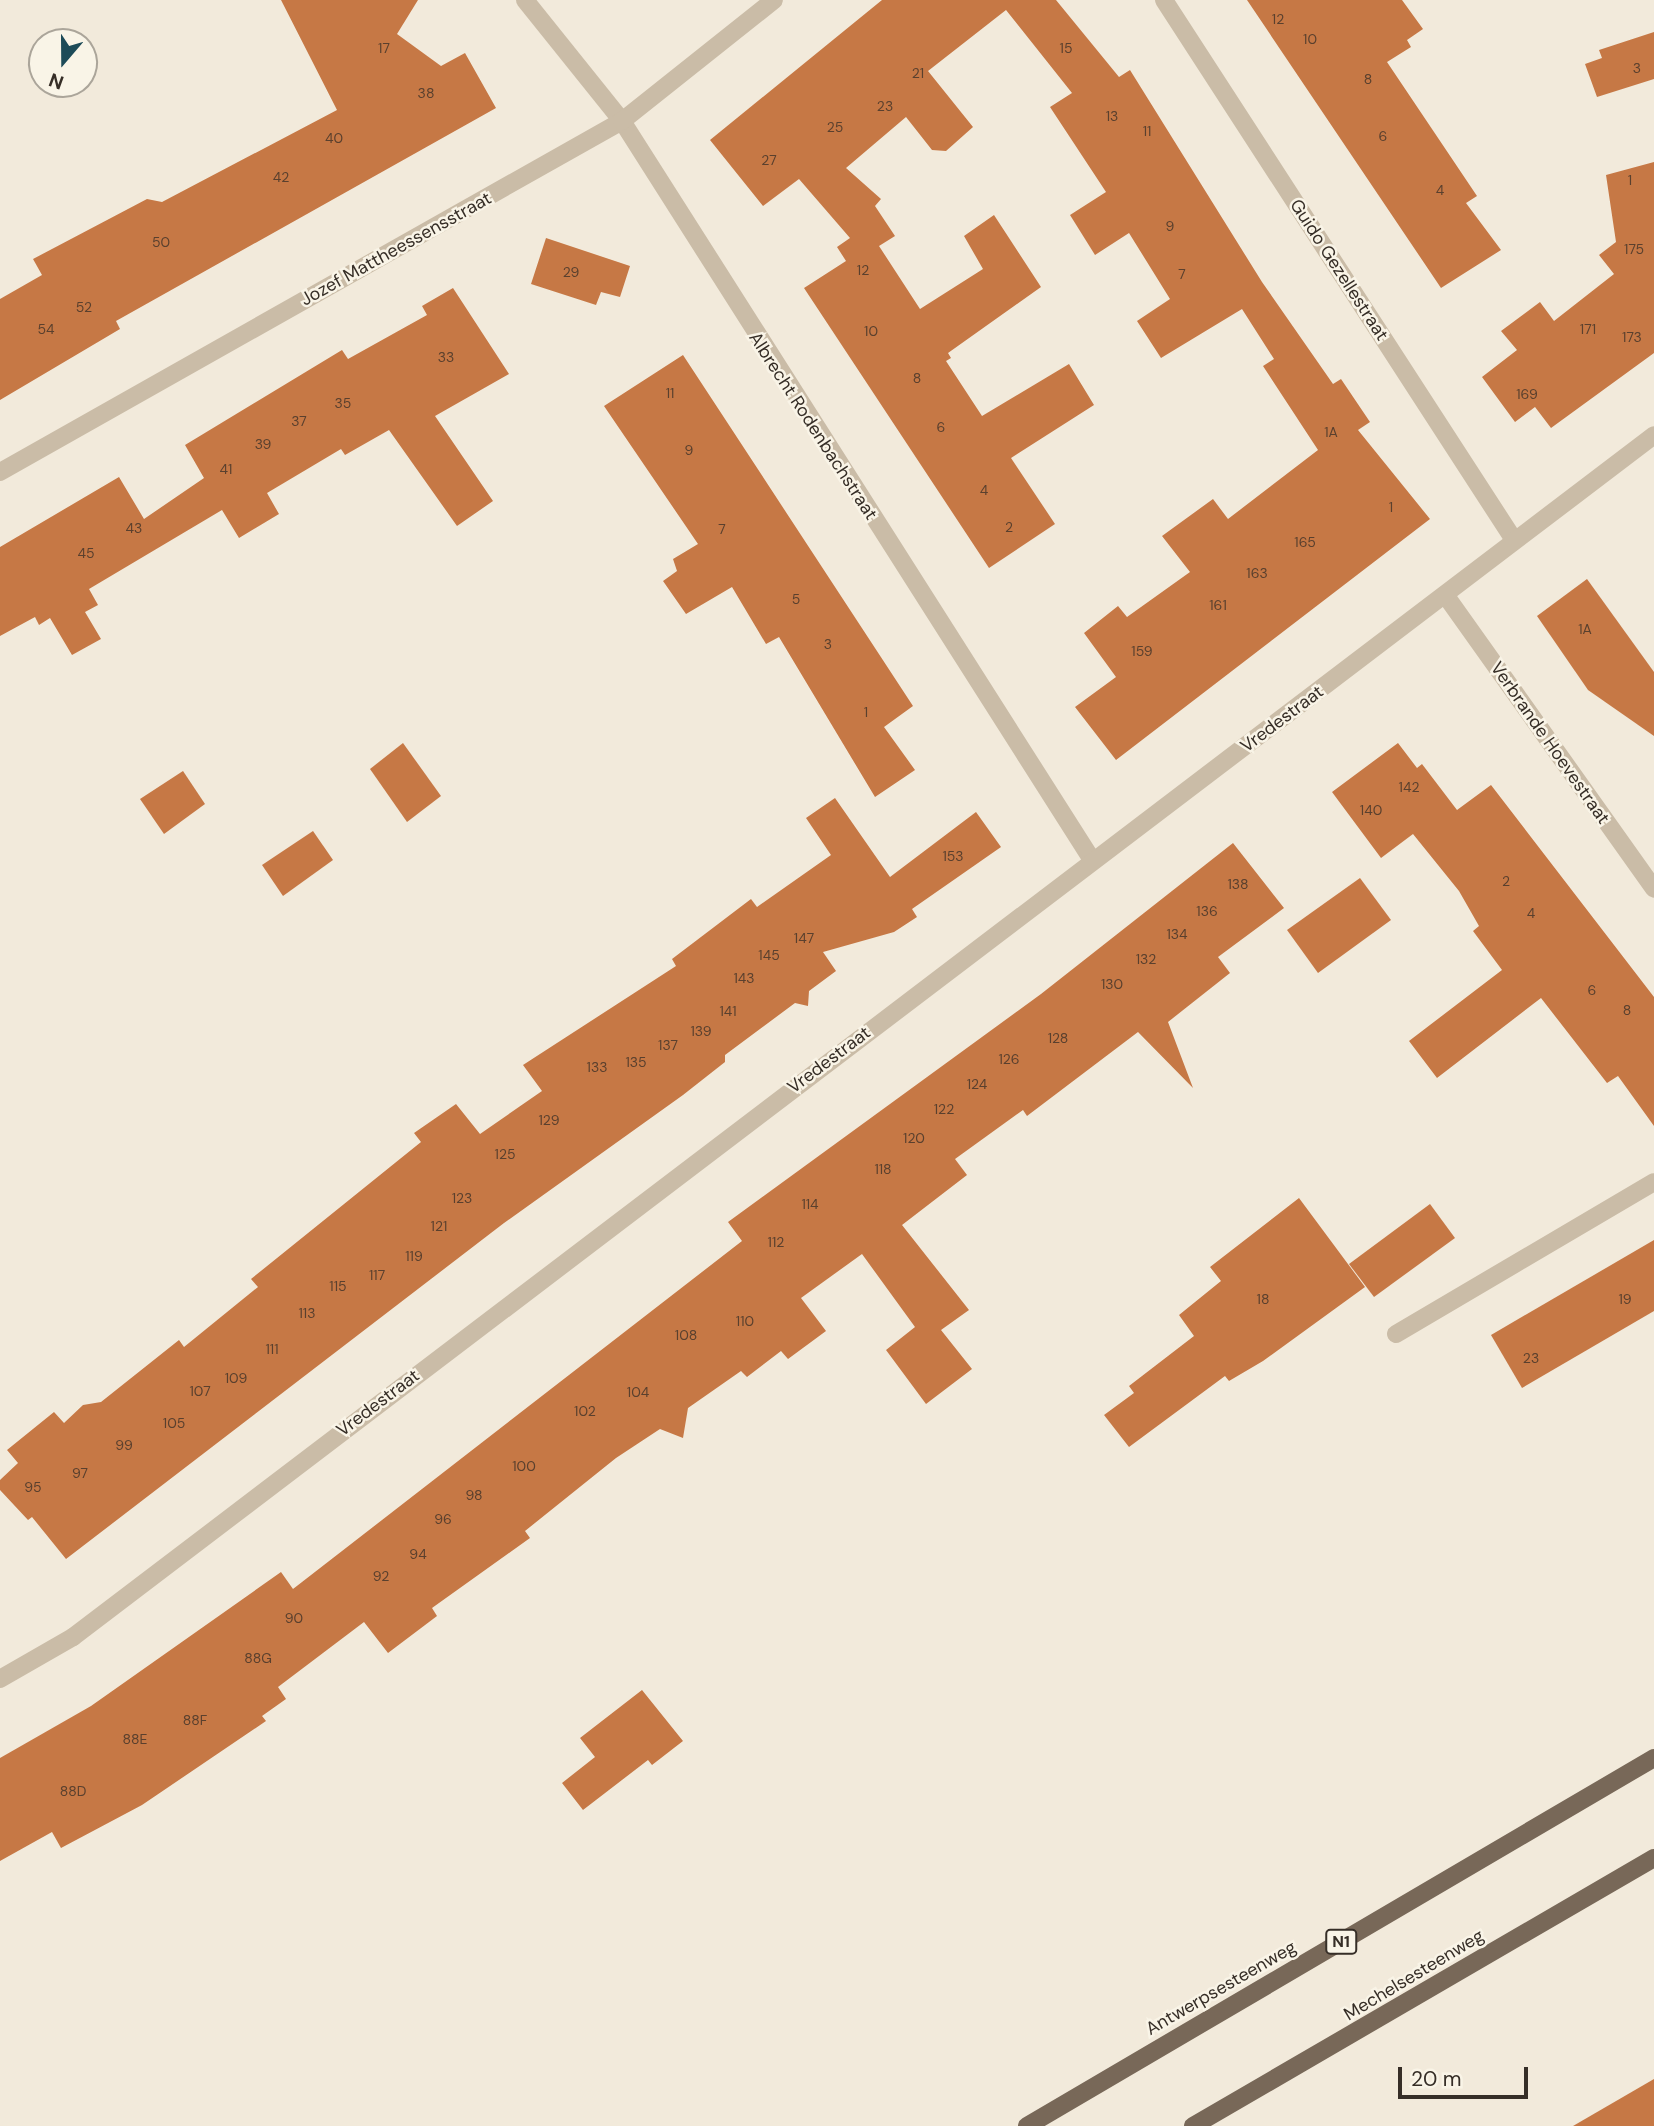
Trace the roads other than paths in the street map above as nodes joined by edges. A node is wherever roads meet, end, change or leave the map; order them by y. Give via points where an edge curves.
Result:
1 (525, 0) edge
2 (774, 0) edge
3 (1164, 0) edge
4 (622, 121) junction
5 (1654, 435) edge
6 (0, 472) edge
7 (1514, 540) junction
8 (1446, 596) junction
9 (1092, 860) junction
10 (1654, 889) edge
11 (1654, 1182) edge
12 (1396, 1334) dead end
13 (0, 1679) edge
14 (1654, 1758) edge
15 (1654, 1858) edge
16 (1027, 2126) edge
17 (1193, 2126) edge

1 - 4 street, Albrecht Rodenbachstraat
2 - 4 street, Jozef Mattheessensstraat
3 - 7 street, Guido Gezellestraat
4 - 6 street, Jozef Mattheessensstraat
4 - 9 street, Albrecht Rodenbachstraat
5 - 7 street, Vredestraat
7 - 8 street, Vredestraat
8 - 9 street, Vredestraat
8 - 10 street, Verbrande Hoevestraat
9 - 13 street, Vredestraat via 74,1637
11 - 12 street
14 - 16 main road, Antwerpsesteenweg / N1
15 - 17 main road, Mechelsesteenweg

